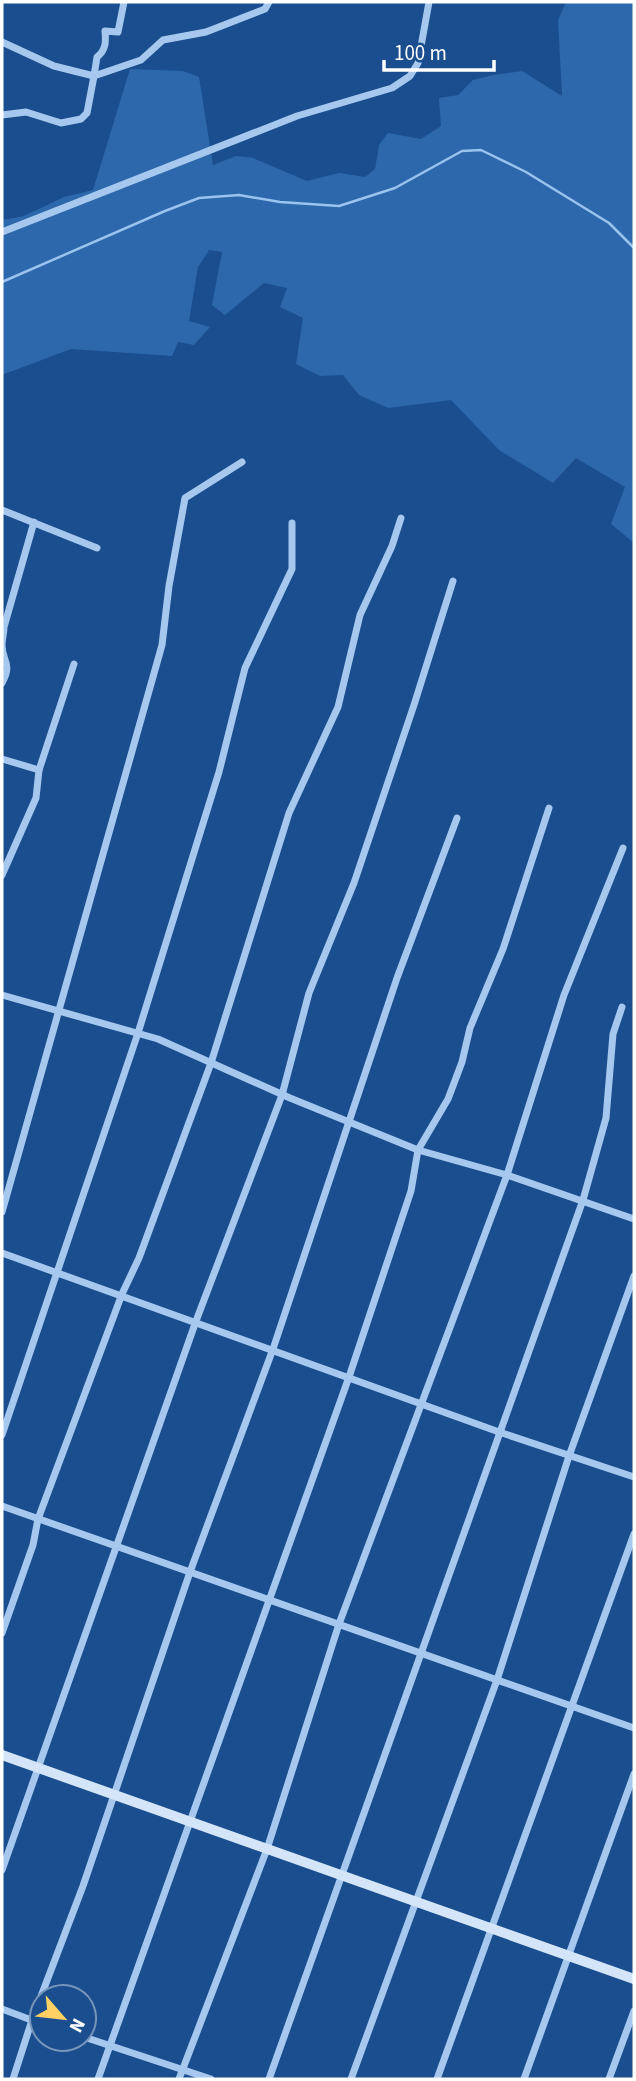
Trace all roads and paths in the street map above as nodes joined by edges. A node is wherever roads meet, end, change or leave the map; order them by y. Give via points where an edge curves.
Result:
1 (124, 2) edge
2 (270, 2) edge
3 (429, 2) edge
4 (2, 42) edge
5 (94, 76) junction
6 (2, 114) edge
7 (2, 232) edge
8 (242, 462) dead end
9 (2, 510) edge
10 (401, 518) dead end
11 (34, 522) junction
12 (292, 523) dead end
13 (97, 548) dead end
14 (453, 581) dead end
15 (3, 627) edge
16 (74, 664) dead end
17 (2, 683) edge
18 (2, 759) edge
19 (40, 770) junction
20 (550, 808) dead end
21 (457, 818) dead end
22 (623, 848) dead end
23 (2, 875) edge
24 (2, 995) edge
25 (622, 1007) dead end
26 (60, 1011) junction
27 (138, 1033) junction
28 (211, 1063) junction
29 (282, 1095) junction
30 (349, 1122) junction
31 (418, 1150) junction
32 (507, 1175) junction
33 (583, 1200) junction
34 (2, 1212) edge
35 (634, 1219) edge
36 (2, 1253) edge
37 (57, 1272) junction
38 (634, 1276) edge
39 (122, 1294) junction
40 (196, 1321) junction
41 (273, 1349) junction
42 (349, 1377) junction
43 (423, 1404) junction
44 (499, 1432) junction
45 (2, 1435) edge
46 (569, 1456) junction
47 (634, 1477) edge
48 (2, 1506) edge
49 (38, 1519) junction
50 (634, 1534) edge
51 (117, 1546) junction
52 (190, 1572) junction
53 (269, 1600) junction
54 (339, 1624) junction
55 (2, 1633) edge
56 (421, 1653) junction
57 (497, 1680) junction
58 (570, 1705) junction
59 (634, 1728) edge
60 (2, 1755) edge
61 (38, 1768) junction
62 (634, 1774) edge
63 (114, 1795) junction
64 (189, 1821) junction
65 (267, 1849) junction
66 (2, 1870) edge
67 (343, 1876) junction
68 (415, 1901) junction
69 (492, 1929) junction
70 (568, 1956) junction
71 (634, 1979) edge
72 (46, 1983) edge
73 (2, 2009) edge
74 (634, 2011) edge
75 (28, 2019) edge
76 (28, 2032) edge
77 (98, 2042) edge
78 (110, 2046) junction
79 (182, 2070) junction
80 (13, 2079) edge
81 (98, 2079) edge
82 (179, 2079) edge
83 (211, 2079) edge
84 (269, 2079) edge
85 (351, 2079) edge
86 (437, 2079) edge
87 (524, 2079) edge
88 (609, 2079) edge

1 - 5 street via 118,32 105,32 106,43 97,57
2 - 5 street via 265,9 206,32 163,40 141,60
3 - 7 street via 418,63 410,76 392,88 297,116
4 - 5 street via 54,66
5 - 6 street via 87,113 80,119 61,123 26,112
8 - 26 street via 186,498 162,645
9 - 11 street
10 - 28 street via 360,615 338,707 289,813
11 - 13 street
11 - 15 street
12 - 27 street via 292,569 245,668 219,772
14 - 29 street via 354,883 309,993
15 - 17 street via 7,662
16 - 19 street
18 - 19 street
19 - 23 street via 36,798
20 - 31 street via 448,1099
21 - 30 street
22 - 32 street via 564,995
24 - 26 street
25 - 33 street via 613,1034 606,1118
26 - 27 street
26 - 34 street
27 - 28 street
27 - 37 street
28 - 29 street
28 - 39 street
29 - 30 street
29 - 40 street
30 - 31 street
30 - 41 street
31 - 32 street
31 - 42 street via 411,1191
32 - 33 street
32 - 43 street
33 - 35 street
33 - 44 street
36 - 37 street
37 - 39 street
37 - 45 street
38 - 46 street
39 - 40 street
39 - 49 street
40 - 41 street
40 - 51 street
41 - 42 street
41 - 52 street
42 - 43 street
42 - 53 street
43 - 44 street
43 - 54 street
44 - 46 street
44 - 56 street
46 - 47 street
46 - 57 street
48 - 49 street
49 - 51 street
49 - 55 street
50 - 58 street
51 - 52 street
51 - 61 street
52 - 53 street
52 - 63 street
53 - 54 street
53 - 64 street
54 - 56 street
54 - 65 street
56 - 57 street
56 - 67 street
57 - 58 street
57 - 68 street
58 - 59 street
58 - 69 street
60 - 61 street
61 - 63 street
61 - 66 street
62 - 70 street
63 - 64 street
63 - 72 street
64 - 65 street
64 - 78 street
65 - 67 street
65 - 79 street
67 - 68 street
67 - 84 street
68 - 69 street
68 - 85 street
69 - 70 street
69 - 86 street
70 - 71 street
70 - 87 street
73 - 75 street
74 - 88 street
76 - 80 street
77 - 78 street
78 - 79 street
78 - 81 street
79 - 82 street
79 - 83 street

